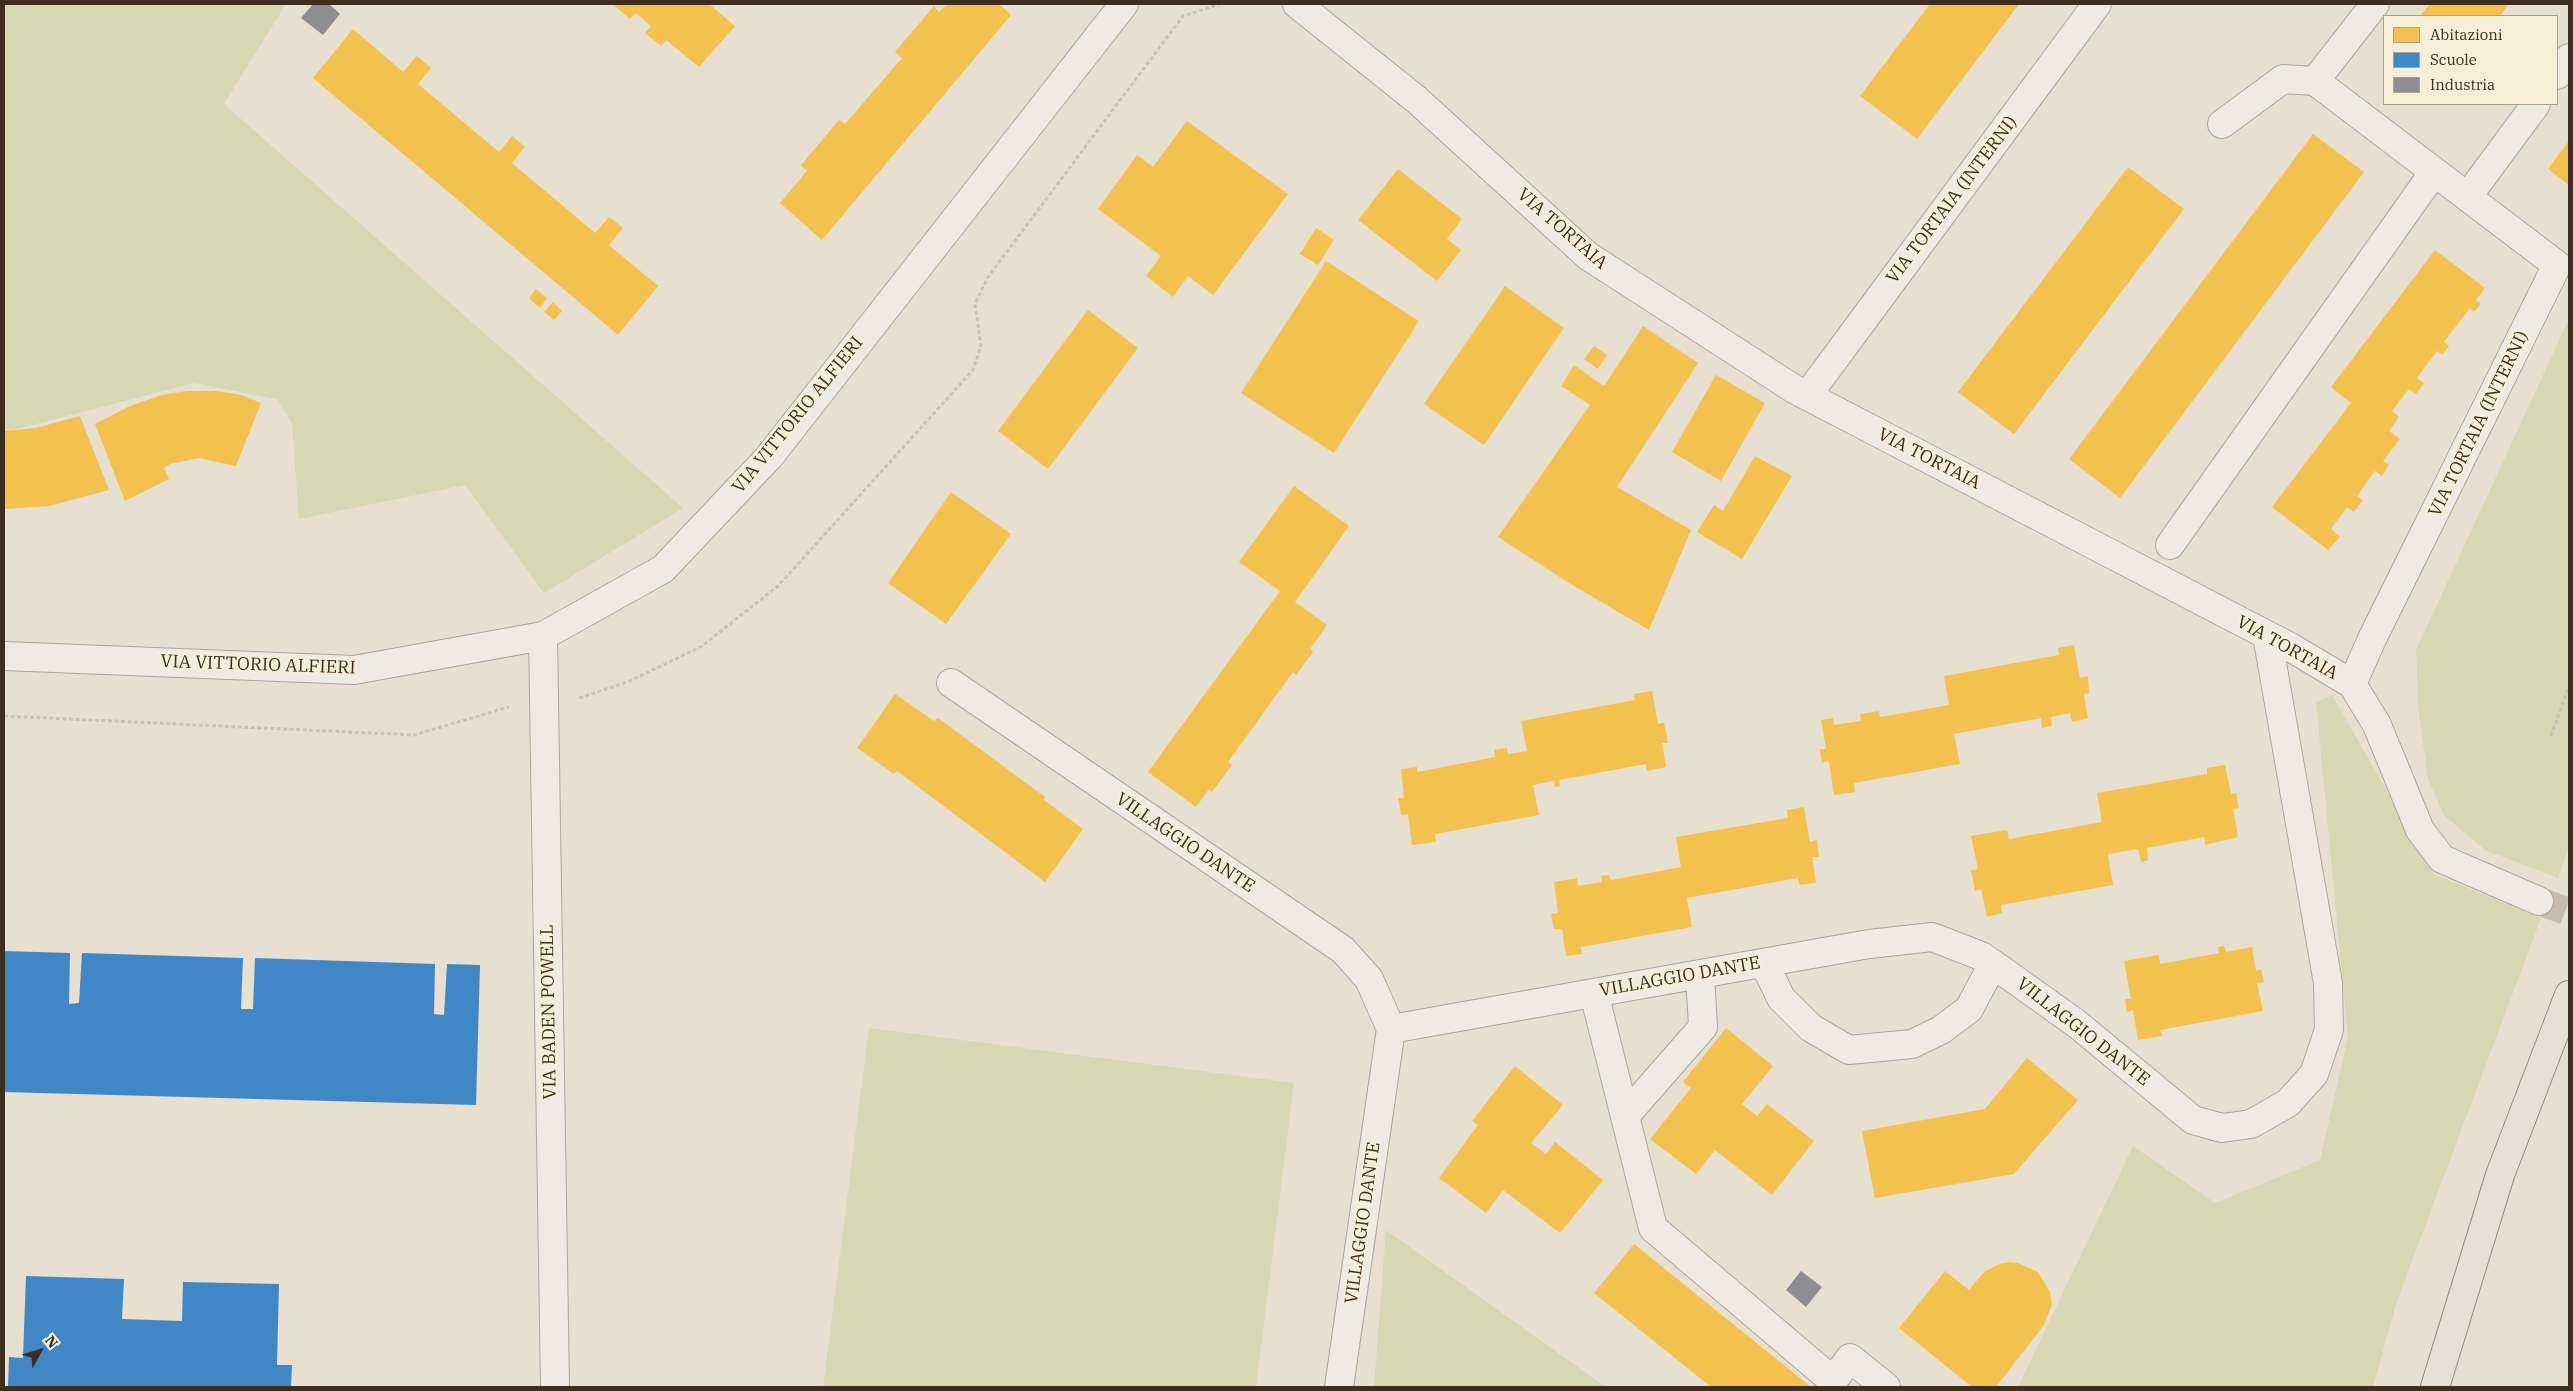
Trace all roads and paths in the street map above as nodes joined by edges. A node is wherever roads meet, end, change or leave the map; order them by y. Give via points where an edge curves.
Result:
1 (1124, 4) edge
2 (1220, 4) edge
3 (1297, 4) edge
4 (2096, 4) edge
5 (2375, 4) edge
6 (2569, 58) edge
7 (2558, 74) edge
8 (2315, 82) junction
9 (2535, 105) edge
10 (2222, 124) dead end
11 (2434, 172) junction
12 (2468, 196) junction
13 (1807, 396) junction
14 (2170, 545) dead end
15 (2267, 635) junction
16 (543, 636) junction
17 (4, 656) edge
18 (951, 683) dead end
19 (2352, 684) junction
20 (2569, 686) edge
21 (581, 698) dead end
22 (499, 708) dead end
23 (4, 716) edge
24 (2551, 736) dead end
25 (2539, 901) tunnel mouth
26 (1764, 963) junction
27 (1993, 964) junction
28 (1700, 974) junction
29 (1594, 993) junction
30 (2569, 995) edge
31 (1391, 1029) junction
32 (1625, 1116) junction
33 (555, 1387) edge
34 (1339, 1387) edge
35 (1886, 1387) edge
36 (2435, 1387) edge

1 - 16 street, VIA VITTORIO ALFIERI via 769,457 663,569
2 - 21 path via 1183,16 988,277 975,304 981,346 974,370 778,586 702,646 630,680
3 - 13 street, VIA TORTAIA via 1418,100 1588,256
4 - 13 street, VIA TORTAIA (INTERNI)
5 - 8 street
6 - 7 street
8 - 10 street via 2283,80
8 - 11 street, VIA TORTAIA (INTERNI)
9 - 12 street
11 - 12 street, VIA TORTAIA (INTERNI)
11 - 14 street
12 - 19 street, VIA TORTAIA (INTERNI) via 2557,265
13 - 15 street, VIA TORTAIA
15 - 19 street, VIA TORTAIA
15 - 27 street, VILLAGGIO DANTE via 2328,983 2329,1030 2314,1074 2288,1103 2251,1124 2222,1128 2193,1120 2077,1024
16 - 17 street, VIA VITTORIO ALFIERI via 354,670
16 - 33 street, VIA BADEN POWELL
18 - 31 street, VILLAGGIO DANTE via 1343,950 1369,979
19 - 25 street, VIA TORTAIA via 2377,724 2420,830 2442,859
20 - 24 path
22 - 23 path via 414,735
26 - 27 street, VILLAGGIO DANTE via 1869,944 1932,938 1981,956
26 - 27 street via 1781,998 1811,1028 1849,1050 1912,1044 1941,1030 1969,1008
26 - 28 street, VILLAGGIO DANTE
28 - 29 street, VILLAGGIO DANTE
28 - 32 street via 1703,1027
29 - 31 street, VILLAGGIO DANTE
29 - 32 street
30 - 36 main road via 2500,1175
31 - 34 street, VILLAGGIO DANTE
32 - 35 street via 1652,1228 1832,1381 1850,1358

